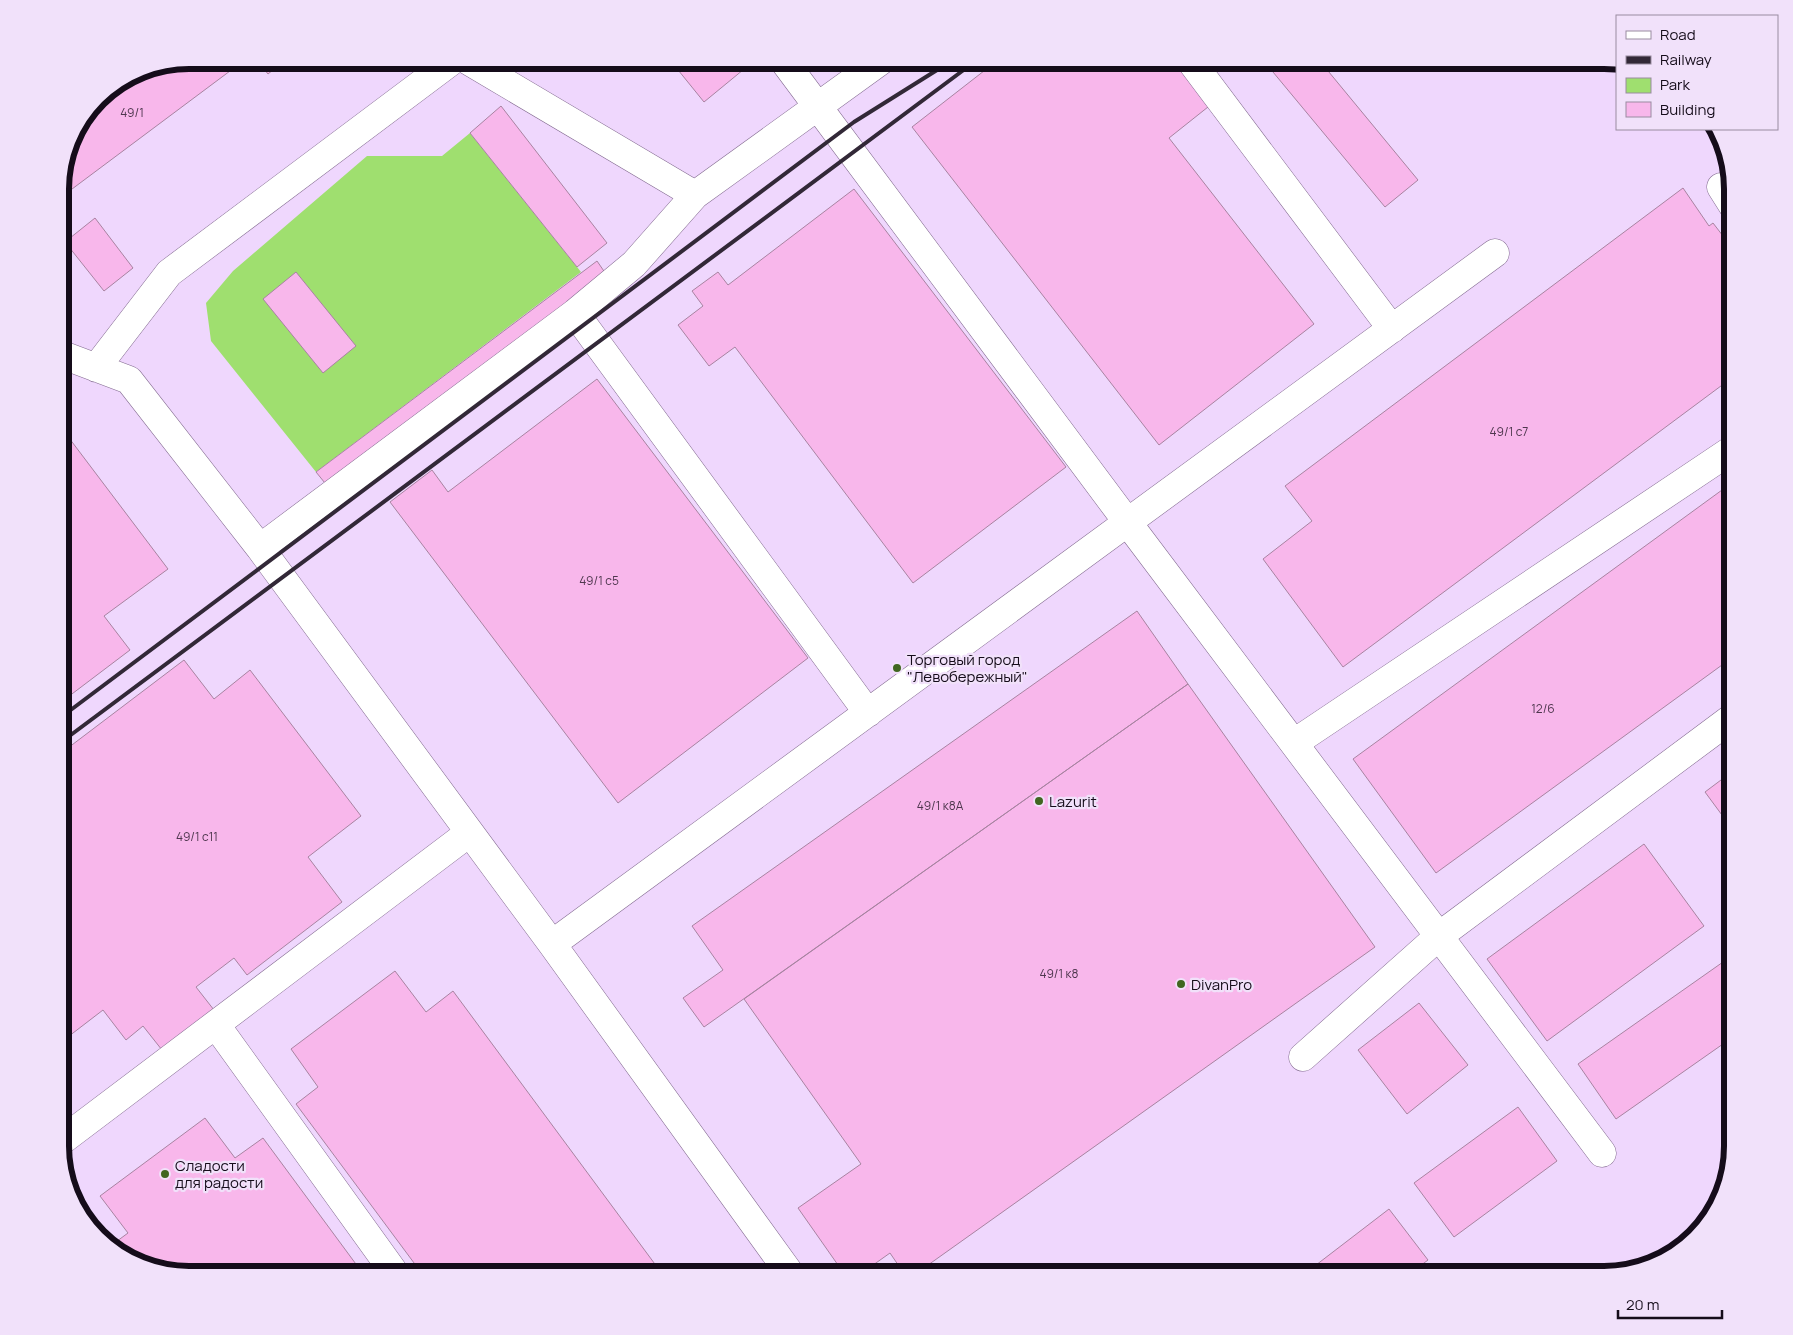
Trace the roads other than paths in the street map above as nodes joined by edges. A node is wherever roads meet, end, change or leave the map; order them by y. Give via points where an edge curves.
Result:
1 (441, 69) edge
2 (482, 69) edge
3 (789, 69) edge
4 (870, 69) edge
5 (1197, 69) edge
6 (817, 108) junction
7 (695, 195) junction
8 (1495, 253) dead end
9 (575, 313) junction
10 (1392, 329) junction
11 (69, 358) edge
12 (96, 368) junction
13 (1724, 455) edge
14 (1128, 523) junction
15 (260, 548) junction
16 (868, 713) junction
17 (1724, 724) edge
18 (1294, 743) junction
19 (469, 833) junction
20 (1439, 936) junction
21 (552, 944) junction
22 (216, 1024) junction
23 (1303, 1057) dead end
24 (69, 1135) edge
25 (1602, 1153) dead end
26 (390, 1266) edge
27 (785, 1266) edge

1 - 12 lane via 169,273
2 - 7 lane
3 - 6 lane
4 - 6 lane
5 - 10 lane
6 - 7 lane
6 - 14 lane
7 - 9 lane via 634,264
8 - 10 lane
9 - 15 lane
9 - 16 lane
10 - 14 lane
11 - 12 lane
12 - 15 lane via 129,380
13 - 18 lane
14 - 16 lane
14 - 18 lane
15 - 19 lane
16 - 21 lane
17 - 20 lane
18 - 20 lane
19 - 21 lane
19 - 22 lane
20 - 23 lane
20 - 25 lane
21 - 27 lane
22 - 24 lane
22 - 26 lane

